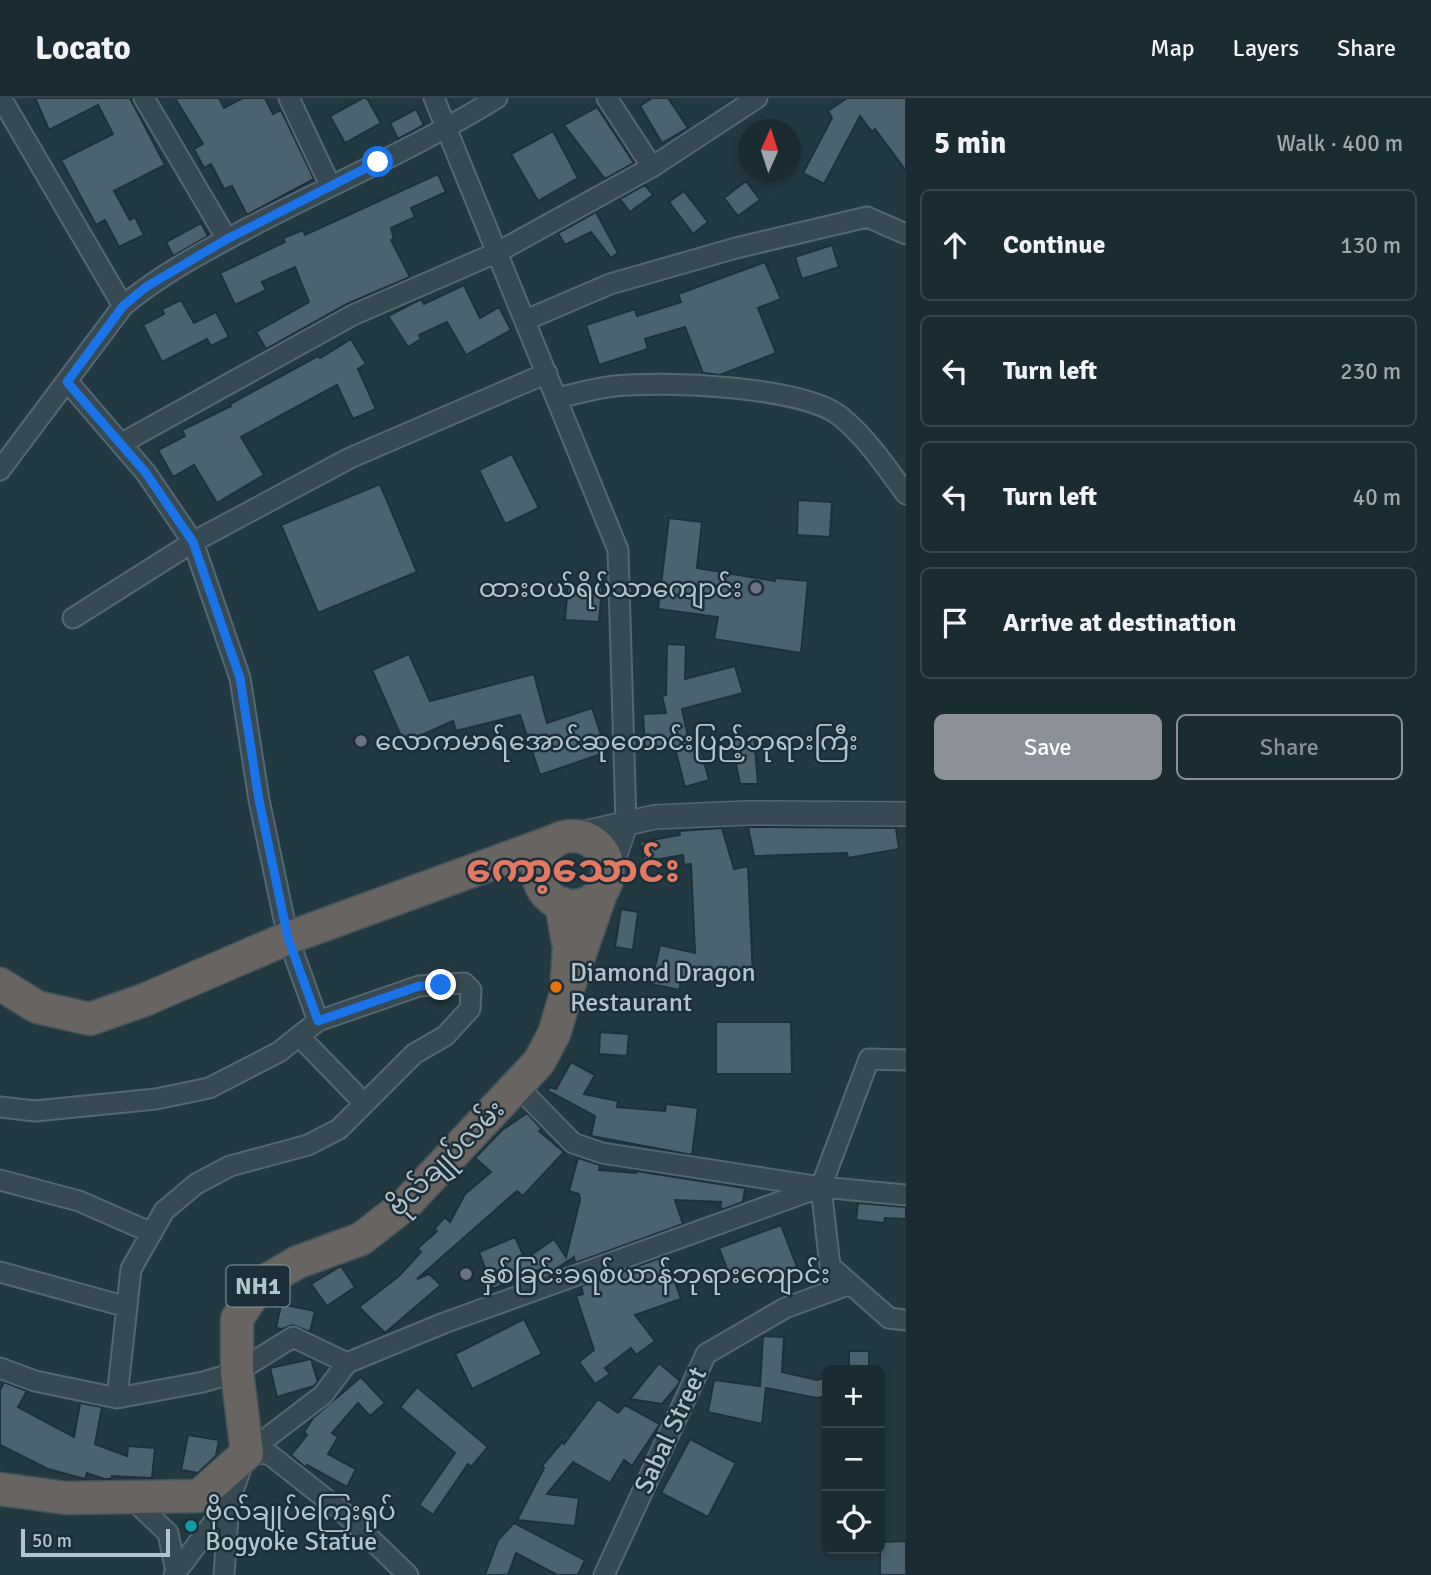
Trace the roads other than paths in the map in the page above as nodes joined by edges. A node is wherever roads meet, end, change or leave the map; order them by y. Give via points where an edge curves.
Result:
1 (1, 98) edge
2 (144, 98) edge
3 (289, 98) edge
4 (435, 98) edge
5 (497, 98) edge
6 (607, 98) edge
7 (757, 98) edge
8 (449, 128) junction
9 (652, 167) junction
10 (330, 185) junction
11 (906, 234) edge
12 (227, 239) junction
13 (498, 251) junction
14 (123, 306) junction
15 (526, 320) junction
16 (547, 373) junction
17 (67, 382) junction
18 (557, 398) junction
19 (122, 443) junction
20 (0, 470) edge
21 (906, 494) edge
22 (193, 542) junction
23 (73, 618) dead end
24 (906, 814) edge
25 (626, 823) junction
26 (559, 839) junction
27 (475, 868) junction
28 (604, 884) junction
29 (552, 896) junction
30 (288, 938) junction
31 (0, 984) edge
32 (566, 995) junction
33 (318, 1021) junction
34 (299, 1036) junction
35 (906, 1060) edge
36 (517, 1086) junction
37 (363, 1102) junction
38 (0, 1107) edge
39 (0, 1180) edge
40 (821, 1187) junction
41 (906, 1195) edge
42 (152, 1233) junction
43 (0, 1272) edge
44 (848, 1285) junction
45 (127, 1307) junction
46 (906, 1320) edge
47 (347, 1363) junction
48 (0, 1368) edge
49 (237, 1372) junction
50 (117, 1398) junction
51 (247, 1453) junction
52 (0, 1489) edge
53 (131, 1499) junction
54 (229, 1502) junction
55 (175, 1574) edge
56 (224, 1575) edge
57 (408, 1575) edge
58 (604, 1575) edge

1 - 14 street
2 - 12 street
3 - 10 street
4 - 8 street
5 - 8 street
6 - 9 street
7 - 9 street
8 - 10 street
8 - 13 street
9 - 13 street
10 - 12 street
11 - 15 street via 867,217 610,284
12 - 14 street via 146,287
13 - 15 street
13 - 19 street via 353,315
14 - 17 street
15 - 16 street
16 - 18 street
16 - 22 street via 350,458
17 - 19 street
17 - 20 street
18 - 21 street via 647,384 732,387 819,404 839,415 866,441
18 - 25 street via 618,550
19 - 22 street
22 - 23 street
22 - 30 street via 240,678
24 - 25 street via 747,813 654,817
25 - 26 street
25 - 28 street
26 - 27 highway
26 - 28 highway via 576,836 597,846 608,867
26 - 29 highway, NH1 via 540,858 538,868
27 - 29 highway via 519,878
27 - 30 highway
28 - 29 highway via 583,904
28 - 32 highway, NH1
29 - 32 highway, NH1 via 569,948
30 - 31 highway via 144,1000 90,1018 37,1007
30 - 33 street
32 - 36 highway, ဗိုလ်ချုပ်လမ်း / NH1 via 554,1034
33 - 34 street
33 - 37 street via 419,986 464,983 471,990 470,1009 445,1036 414,1054
34 - 37 street
34 - 38 street via 279,1052 209,1088 156,1099 35,1111
35 - 40 street via 869,1059
36 - 40 street via 573,1143 601,1153
36 - 49 highway, ဗိုလ်ချုပ်လမ်း / NH1 via 406,1204 361,1239 298,1262 260,1284 237,1319
37 - 42 street via 339,1129 309,1145 230,1166 195,1184 164,1211
39 - 42 street via 79,1201
40 - 41 street
40 - 44 street via 830,1266
40 - 47 street via 444,1322
42 - 45 street via 131,1269
43 - 45 street
44 - 46 street via 889,1318
44 - 58 street, Sabal Street via 785,1308 706,1354
45 - 50 street
47 - 49 street via 293,1338
47 - 51 street via 323,1395
48 - 50 street via 35,1381
49 - 50 street
49 - 51 highway, ဗိုလ်ချုပ်လမ်း / NH1
51 - 53 highway via 199,1496
51 - 54 street
51 - 57 street via 269,1454 345,1514
52 - 53 highway via 66,1498
53 - 55 street via 168,1533
54 - 55 street
54 - 56 street

